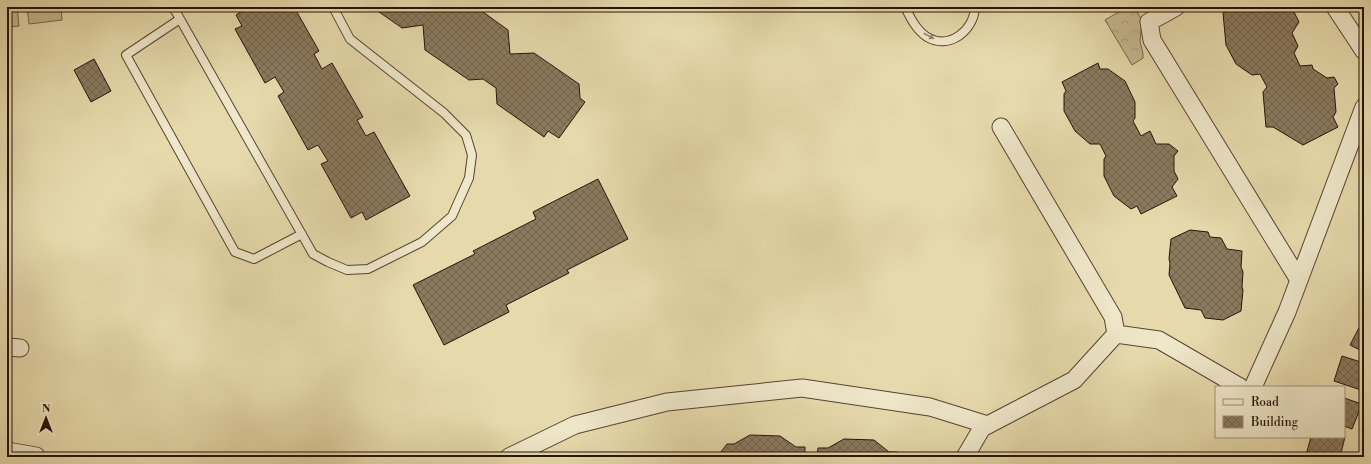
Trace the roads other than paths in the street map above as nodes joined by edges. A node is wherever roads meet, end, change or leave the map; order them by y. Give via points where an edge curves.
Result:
1 (172, 7) edge
2 (333, 7) edge
3 (905, 7) edge
4 (975, 7) edge
5 (1176, 7) edge
6 (1335, 7) edge
7 (180, 19) junction
8 (1364, 51) edge
9 (1364, 107) edge
10 (1001, 127) dead end
11 (302, 234) junction
12 (1299, 280) junction
13 (1116, 334) junction
14 (1238, 386) edge
15 (1253, 386) edge
16 (988, 425) junction
17 (7, 451) edge
18 (36, 457) edge
19 (509, 457) edge
20 (965, 457) edge

1 - 7 lane
2 - 11 lane via 350,39 444,113 466,135 472,155 469,178 452,216 422,242 368,269 347,270 328,262 313,254
3 -> 4 lane via 914,24 927,37 945,41 953,39 971,25
5 - 12 street via 1149,22 1152,40
6 - 8 street
7 - 11 lane
7 - 11 lane via 126,56 235,252 254,259
9 - 12 street
10 - 13 street via 1113,317
12 - 15 street
13 - 14 street via 1159,340
13 - 16 street via 1074,380
16 - 19 street via 930,407 802,388 667,402 576,425
16 - 20 street via 982,428
17 - 18 street

